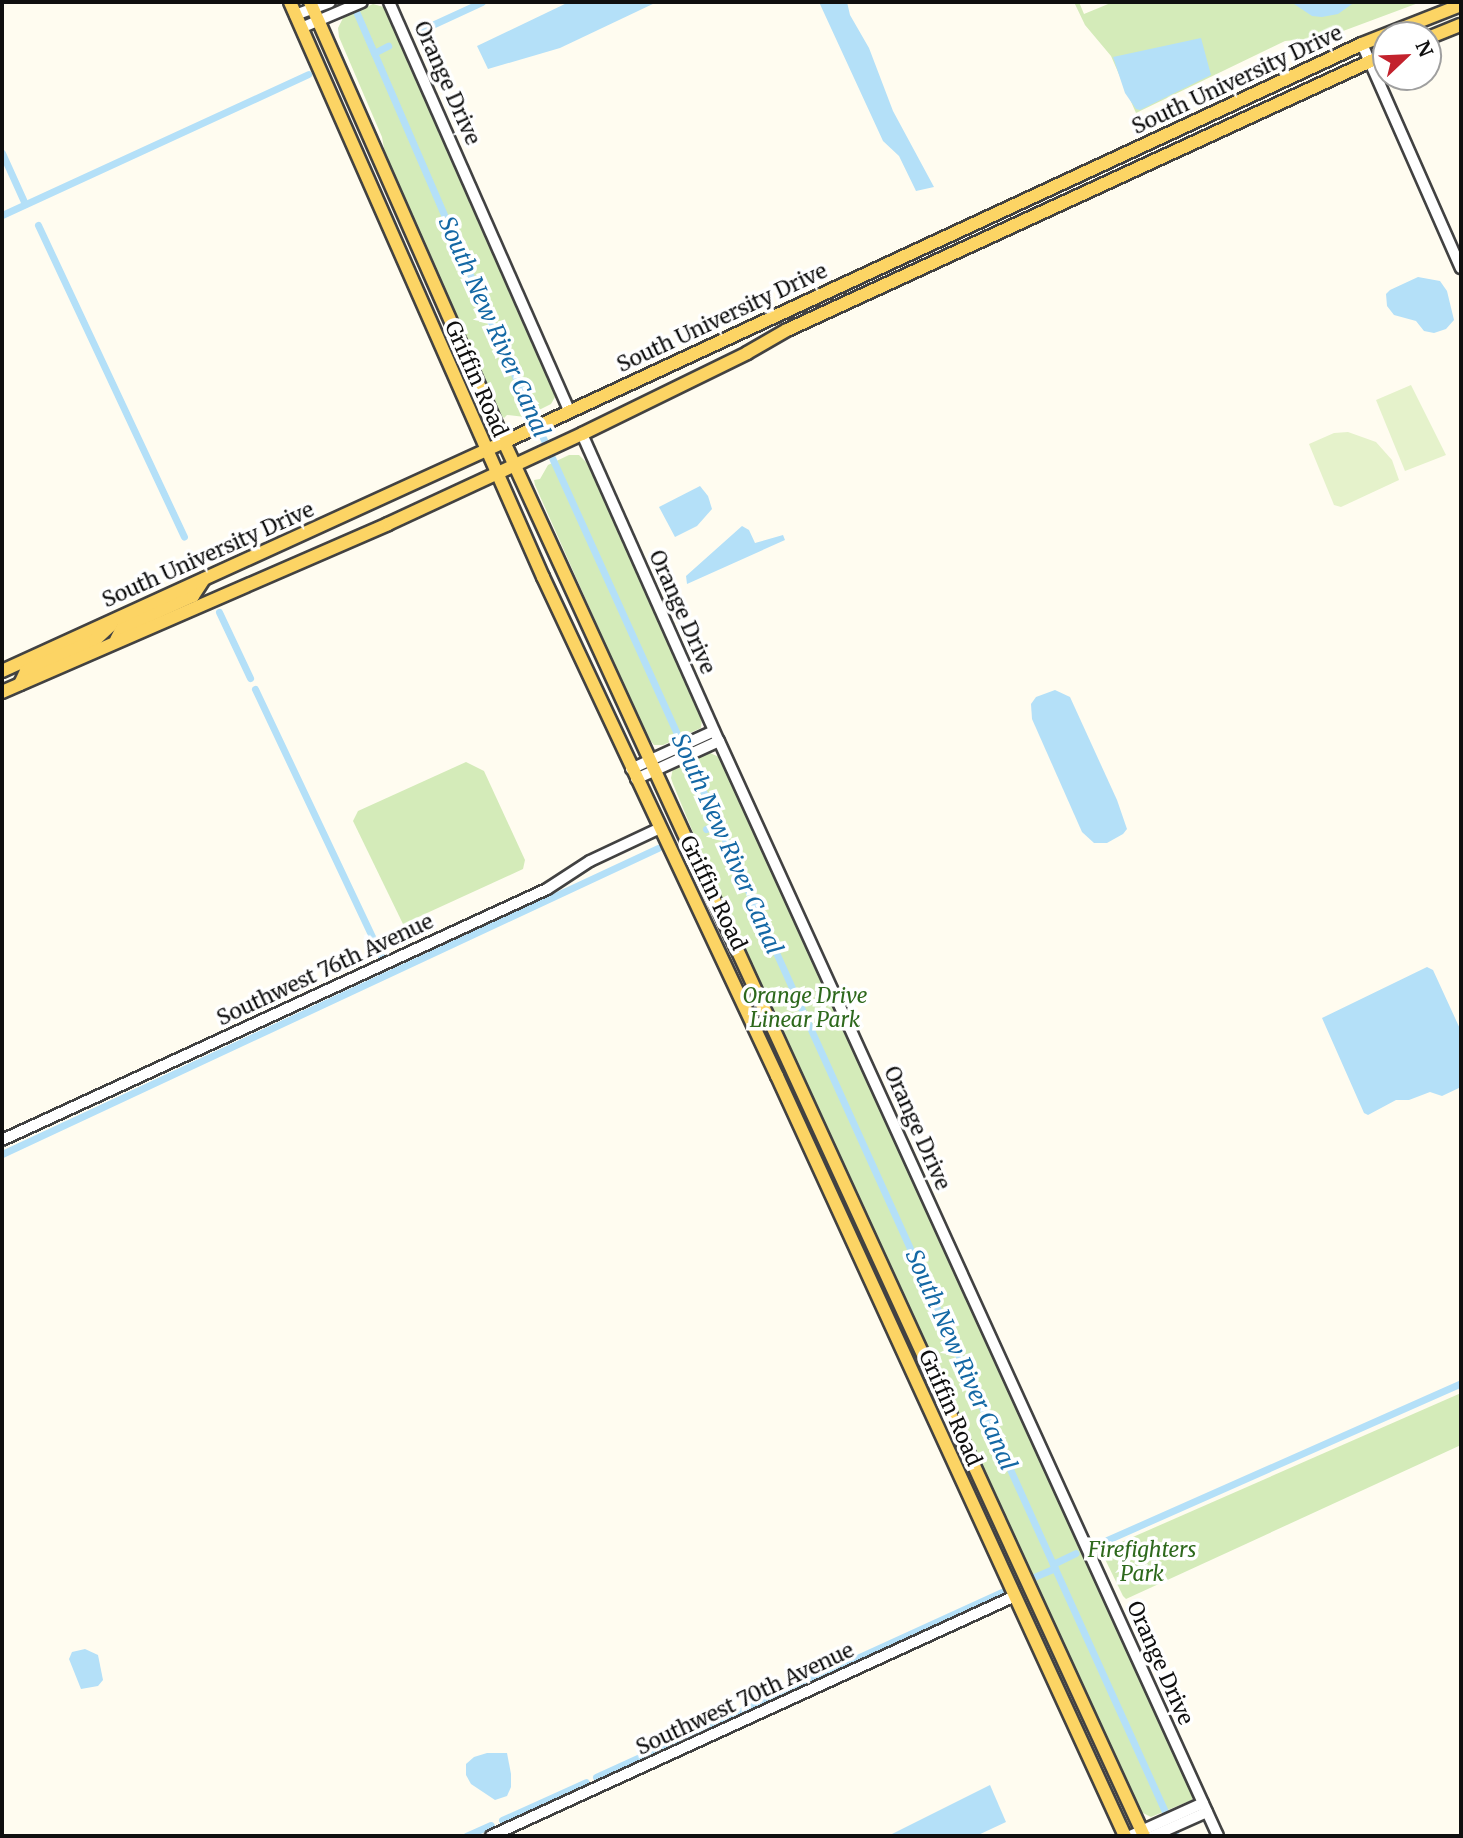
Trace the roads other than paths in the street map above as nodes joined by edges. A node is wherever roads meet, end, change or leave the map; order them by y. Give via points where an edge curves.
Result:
1 (290, 2) edge
2 (362, 2) edge
3 (389, 2) edge
4 (1461, 5) edge
5 (321, 9) edge
6 (295, 15) junction
7 (1461, 25) edge
8 (301, 28) junction
9 (1442, 32) edge
10 (1362, 44) junction
11 (1372, 59) edge
12 (1369, 60) junction
13 (323, 82) junction
14 (356, 105) junction
15 (1140, 146) junction
16 (1147, 163) junction
17 (992, 214) junction
18 (999, 232) junction
19 (1461, 268) edge
20 (570, 412) junction
21 (582, 434) junction
22 (504, 442) junction
23 (486, 450) junction
24 (515, 464) junction
25 (497, 472) junction
26 (320, 526) junction
27 (204, 579) junction
28 (233, 590) junction
29 (132, 611) junction
30 (116, 640) junction
31 (2, 671) edge
32 (20, 684) junction
33 (2, 692) edge
34 (716, 736) junction
35 (653, 765) junction
36 (634, 774) junction
37 (660, 828) junction
38 (722, 957) junction
39 (744, 962) junction
40 (732, 978) junction
41 (756, 990) junction
42 (2, 1140) edge
43 (1004, 1572) junction
44 (1026, 1580) junction
45 (1015, 1595) junction
46 (1042, 1615) junction
47 (1205, 1807) junction
48 (1146, 1833) edge
49 (491, 1836) edge
50 (1125, 1836) edge
51 (1218, 1836) edge

1 - 6 main road, Griffin Road
2 - 5 street
3 - 20 street, Orange Drive
4 - 10 main road, South University Drive
5 - 6 street
5 - 8 street
5 - 14 main road, Griffin Road
6 - 8 main road, Griffin Road
7 - 9 main road
8 - 13 main road, Griffin Road
10 - 12 street
10 - 15 main road, South University Drive
11 - 12 main road, South University Drive
12 - 16 main road, South University Drive
12 - 19 street
13 - 14 main road via 341,88
13 - 23 main road, Griffin Road
14 - 22 main road, Griffin Road
15 - 16 main road
15 - 17 main road, South University Drive
16 - 18 main road, South University Drive
17 - 18 main road
17 - 20 main road, South University Drive
18 - 21 main road, South University Drive via 787,330
20 - 22 main road, South University Drive
21 - 24 main road, South University Drive
21 - 34 street, Orange Drive
22 - 23 main road, South University Drive
22 - 24 main road, Griffin Road
23 - 25 main road, Griffin Road
23 - 26 main road, South University Drive
24 - 25 main road, South University Drive
24 - 35 main road, Griffin Road
25 - 28 main road, South University Drive
25 - 36 main road, Griffin Road
26 - 27 main road, South University Drive
26 - 28 main road via 321,544 254,573
27 - 29 main road, South University Drive
27 - 30 main road via 193,596 122,628
28 - 30 main road, South University Drive
29 - 31 main road, South University Drive
29 - 32 main road via 95,640 26,671
30 - 32 main road, South University Drive
32 - 33 main road, South University Drive
34 - 35 street
34 - 47 street, Orange Drive
35 - 36 street
35 - 39 main road, Griffin Road
36 - 37 main road, Griffin Road
37 - 38 main road, Griffin Road
37 - 42 street, Southwest 76th Avenue via 590,861 547,889
38 - 39 main road
38 - 40 main road, Griffin Road
39 - 41 main road, Griffin Road
40 - 41 main road via 742,979
40 - 43 main road, Griffin Road
41 - 44 main road, Griffin Road
43 - 44 main road
43 - 45 main road, Griffin Road
44 - 46 main road, Griffin Road
45 - 46 main road via 1026,1598
45 - 49 street, Southwest 70th Avenue
45 - 50 main road, Griffin Road
46 - 48 main road, Griffin Road
47 - 48 street
47 - 51 street, Orange Drive

